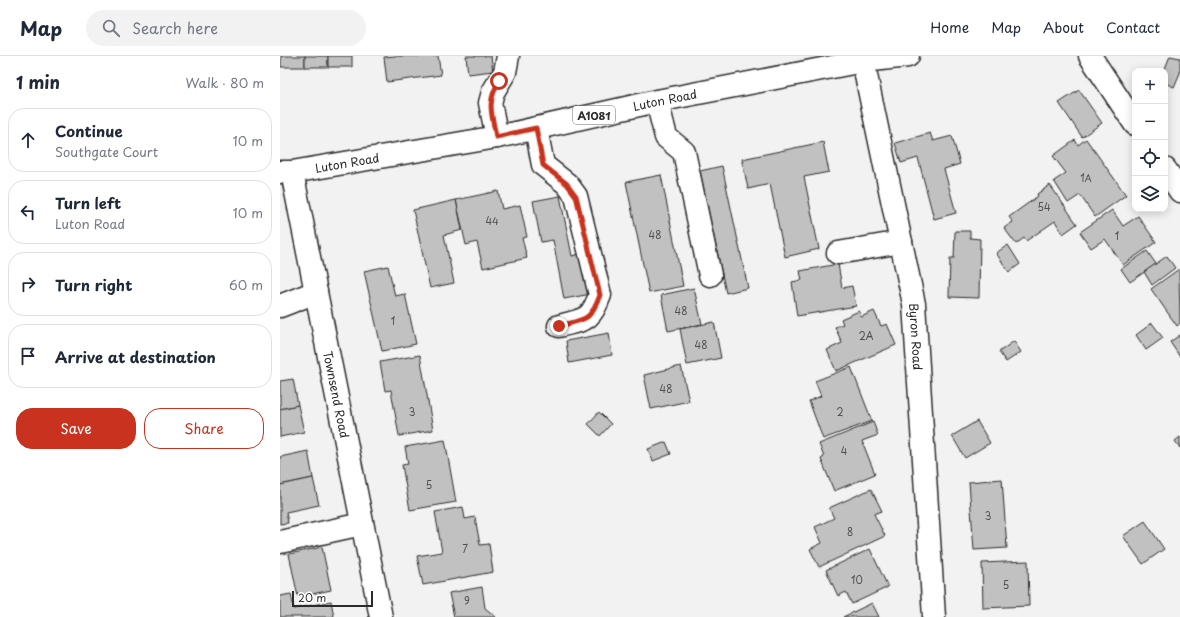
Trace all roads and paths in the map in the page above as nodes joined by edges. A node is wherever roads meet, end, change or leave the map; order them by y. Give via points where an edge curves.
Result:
1 (508, 56) edge
2 (1090, 56) edge
3 (899, 57) edge
4 (863, 61) junction
5 (657, 101) junction
6 (1132, 119) edge
7 (536, 128) junction
8 (496, 137) junction
9 (286, 172) edge
10 (1168, 173) edge
11 (1180, 191) edge
12 (901, 242) junction
13 (838, 253) dead end
14 (710, 275) dead end
15 (316, 292) junction
16 (280, 306) edge
17 (559, 326) dead end
18 (362, 524) junction
19 (280, 542) edge
20 (381, 617) edge
21 (934, 617) edge

1 - 8 street via 505,72 493,92 490,103
2 - 6 street
3 - 4 street, Luton Road / A1081
4 - 5 street, Luton Road / A1081
4 - 12 street, Byron Road
5 - 7 street, Luton Road / A1081
5 - 14 street via 666,137 684,152
7 - 8 street, Luton Road / A1081
7 - 17 street via 543,165 567,184 576,196 600,295 594,311 586,319
8 - 9 street, Luton Road / A1081
9 - 15 street, Townsend Road
10 - 11 street
12 - 13 street
12 - 21 street, Byron Road via 914,304
15 - 16 street
15 - 18 street, Townsend Road
18 - 19 street
18 - 20 street, Townsend Road

